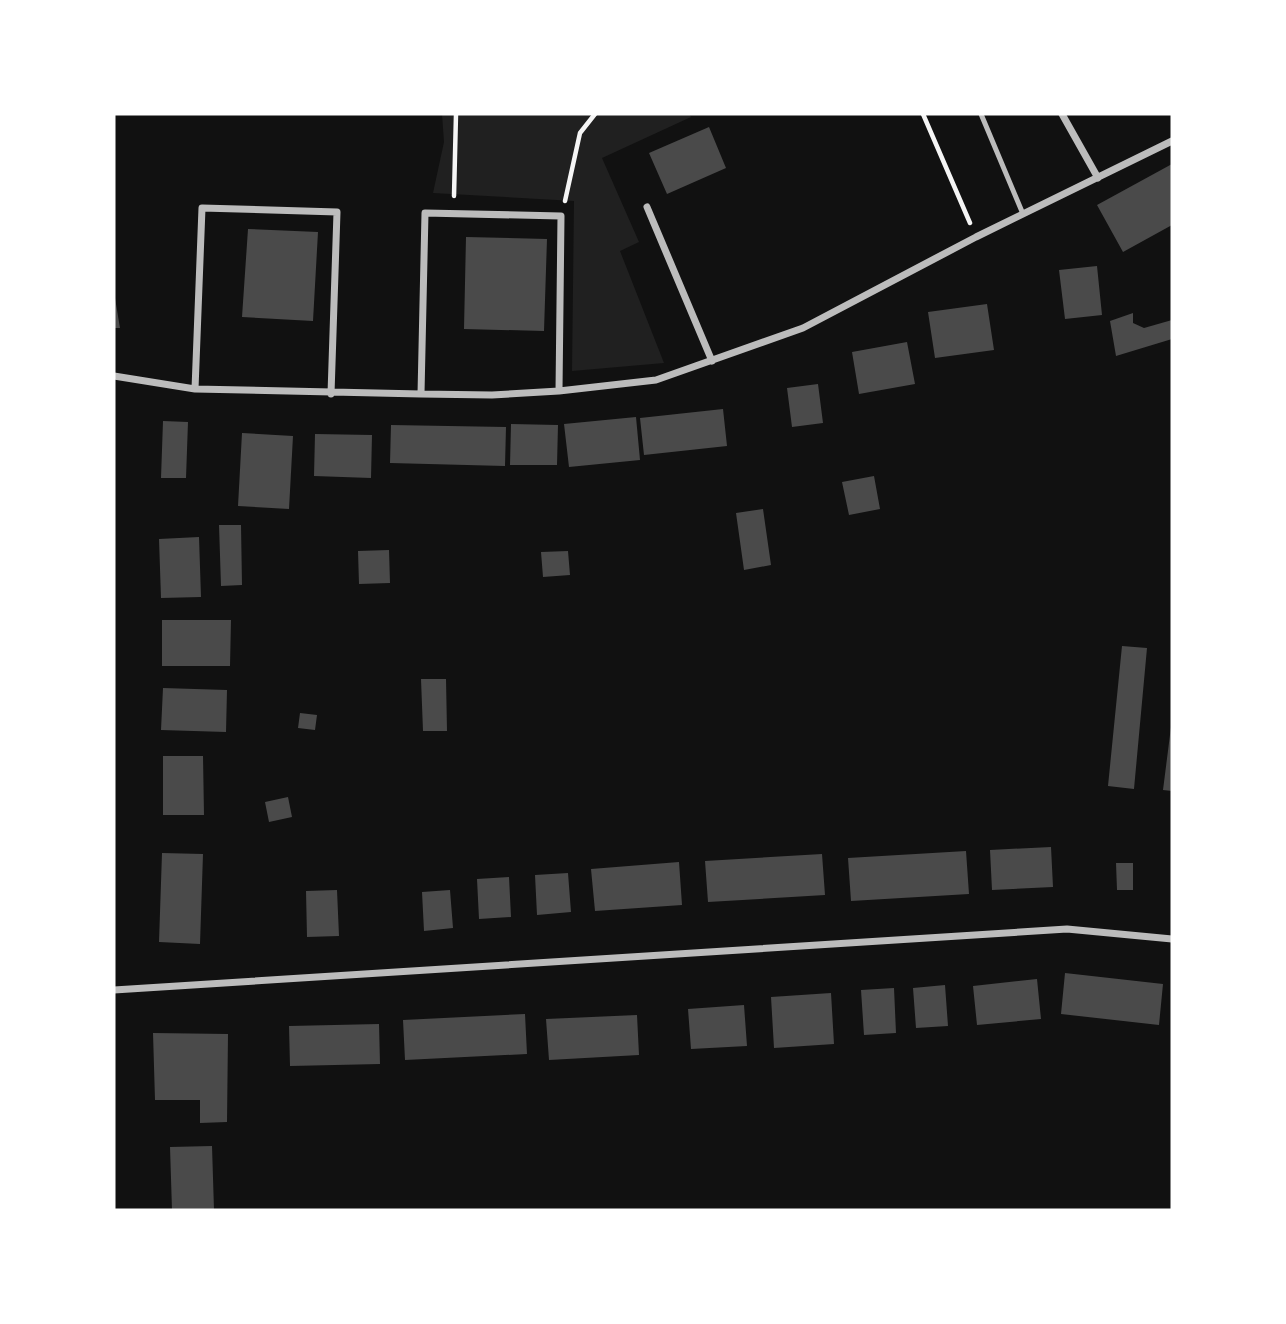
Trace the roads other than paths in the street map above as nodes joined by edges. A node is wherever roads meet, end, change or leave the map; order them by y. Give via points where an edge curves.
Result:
1 (981, 114) edge
2 (1062, 114) edge
3 (1172, 141) edge
4 (1098, 178) junction
5 (647, 207) dead end
6 (1023, 214) junction
7 (712, 361) junction
8 (114, 376) edge
9 (195, 389) junction
10 (559, 391) junction
11 (331, 394) junction
12 (421, 394) junction
13 (1172, 939) edge
14 (114, 990) edge

1 - 6 lane
2 - 4 street
3 - 4 street
4 - 6 street
5 - 7 street
6 - 7 street via 803,328
7 - 10 street via 656,380
8 - 9 street
9 - 11 street
9 - 11 street via 202,208 337,212
10 - 12 street
10 - 12 street via 561,216 425,213
11 - 12 street
13 - 14 street via 1067,929

